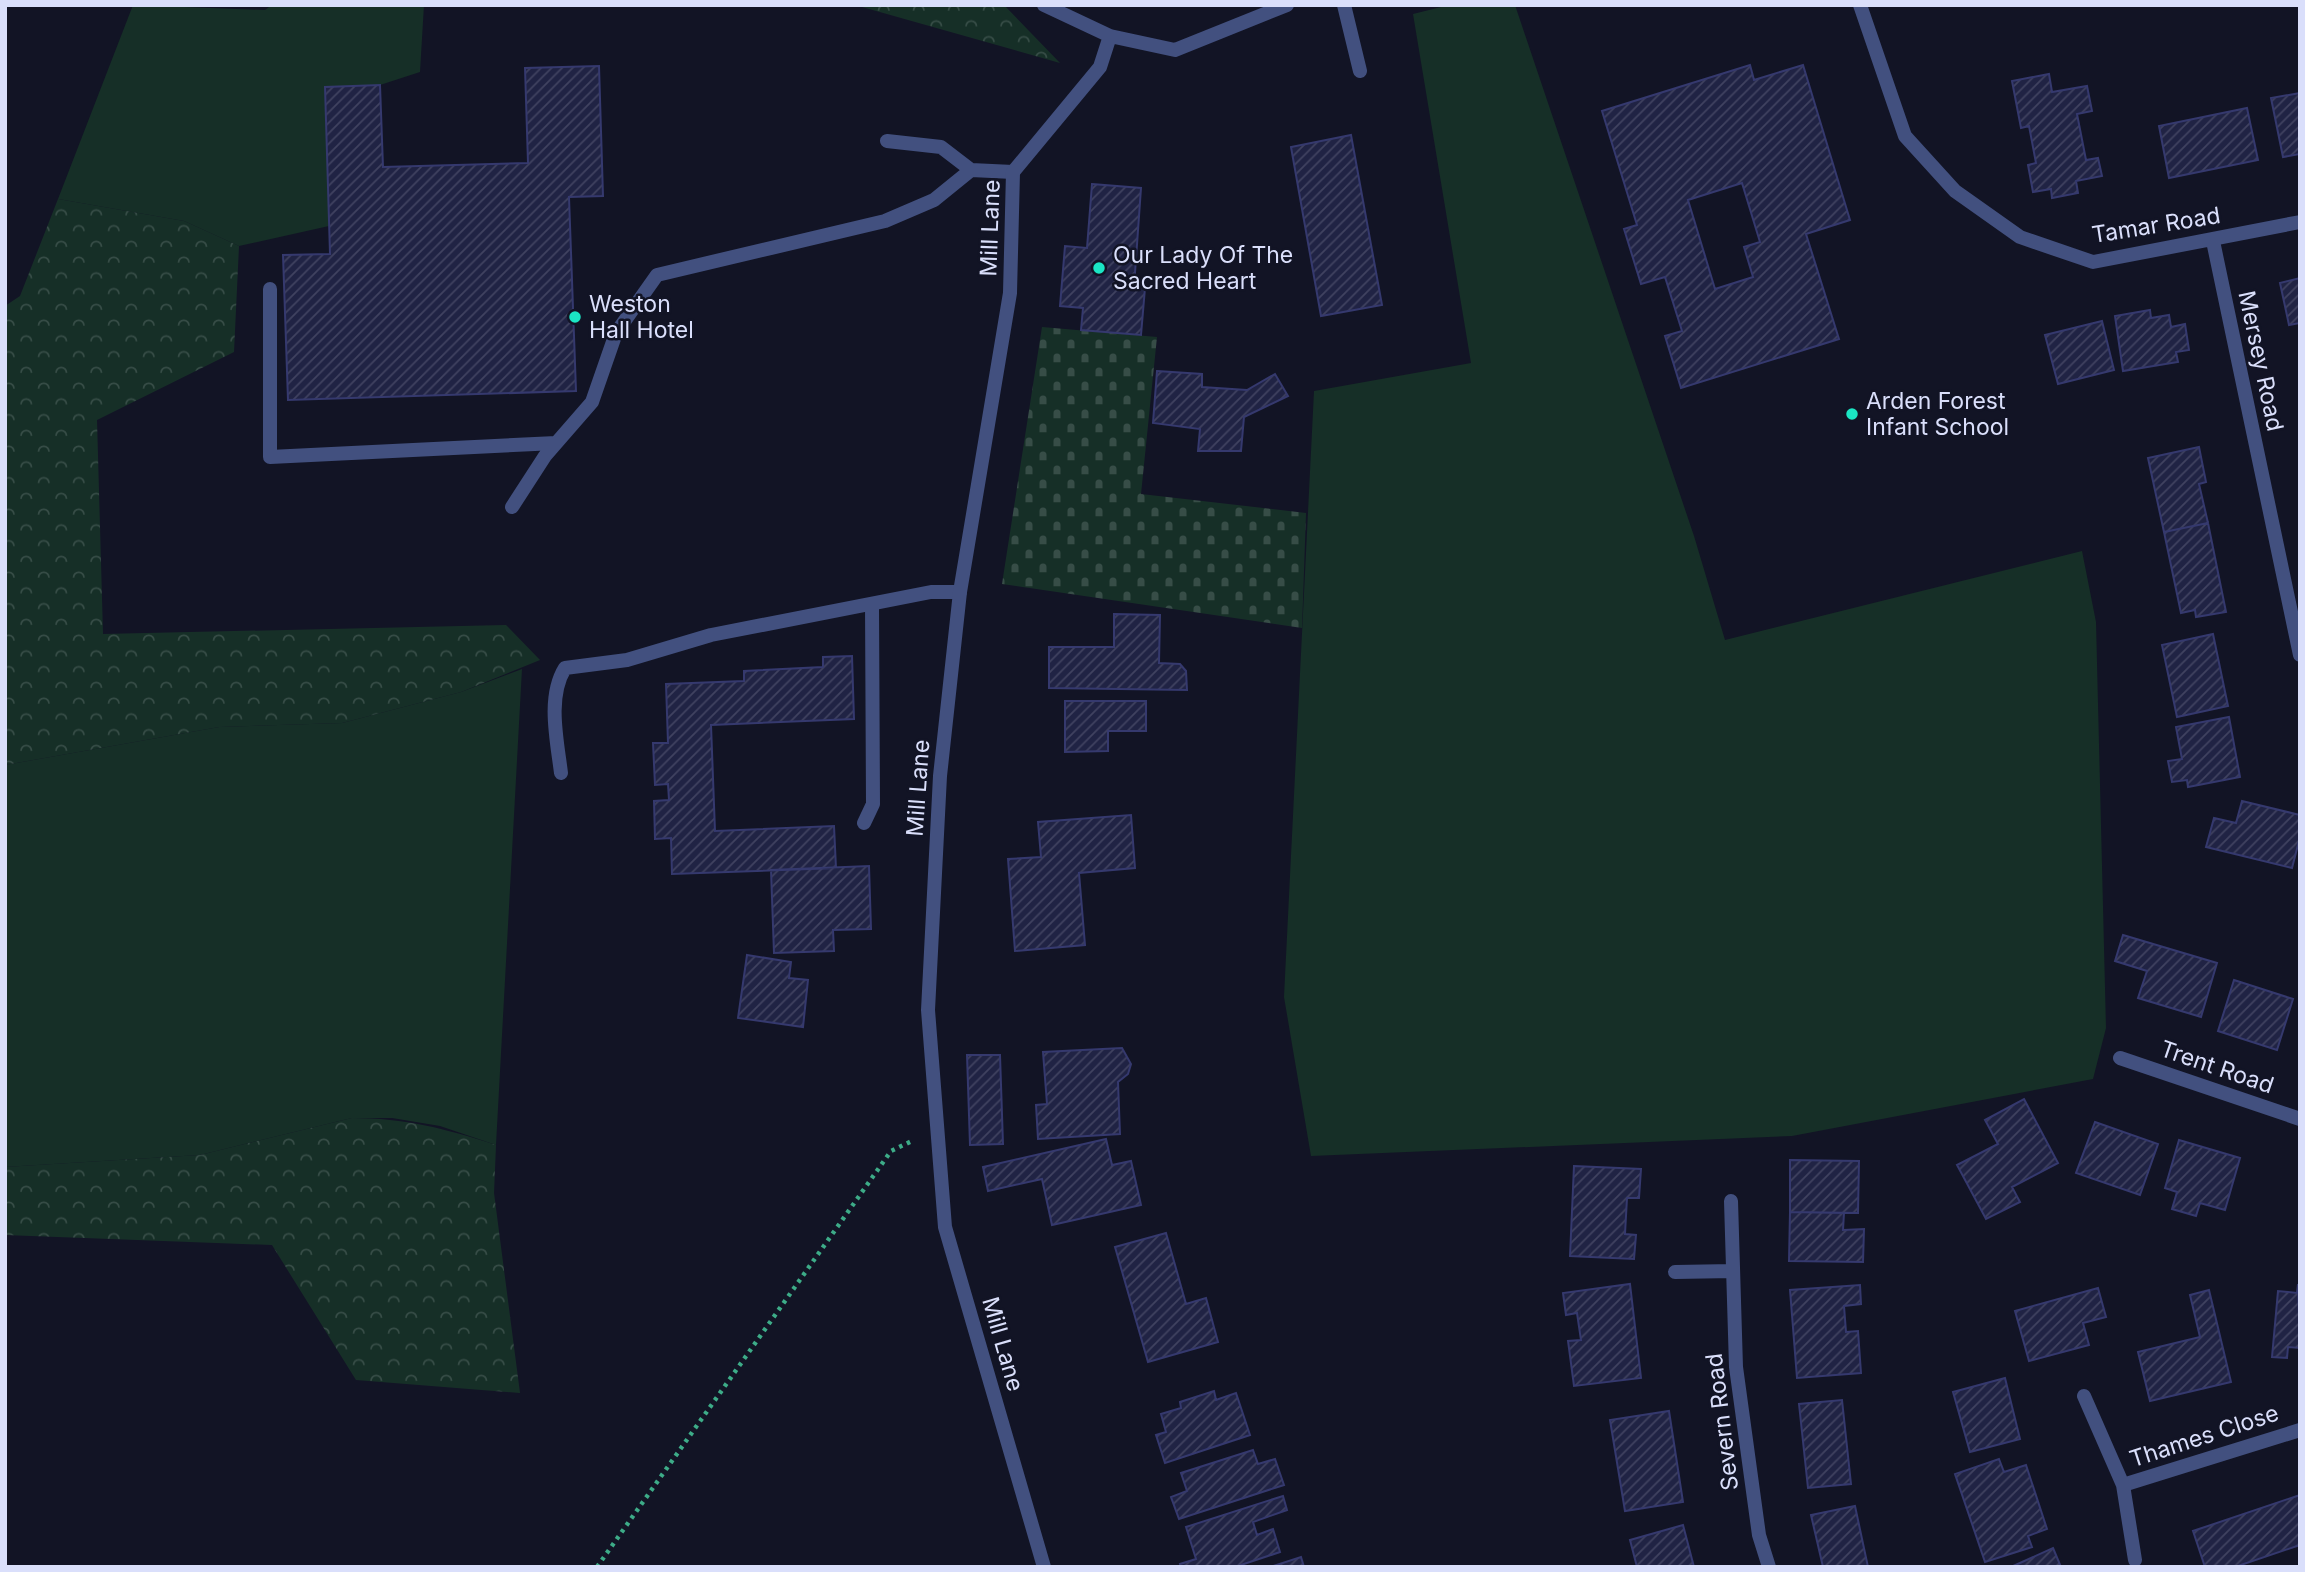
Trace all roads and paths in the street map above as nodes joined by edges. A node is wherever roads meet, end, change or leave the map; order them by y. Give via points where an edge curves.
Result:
1 (1044, 5) edge
2 (1287, 5) edge
3 (1344, 5) edge
4 (1860, 5) edge
5 (1110, 36) junction
6 (1360, 71) dead end
7 (887, 141) dead end
8 (971, 170) junction
9 (1013, 172) junction
10 (2300, 222) edge
11 (2213, 241) junction
12 (270, 289) dead end
13 (556, 443) junction
14 (512, 507) dead end
15 (960, 592) junction
16 (872, 605) junction
17 (2300, 655) edge
18 (561, 772) dead end
19 (864, 823) dead end
20 (2120, 1058) dead end
21 (2300, 1119) edge
22 (939, 1135) junction
23 (1731, 1201) dead end
24 (1733, 1271) junction
25 (1675, 1272) dead end
26 (2084, 1396) dead end
27 (2300, 1430) edge
28 (2123, 1485) junction
29 (2134, 1560) dead end
30 (597, 1567) edge
31 (1044, 1567) edge
32 (1769, 1567) edge

1 - 5 street
2 - 5 street via 1175,50
3 - 6 street
4 - 11 street, Tamar Road via 1905,136 1955,191 2020,237 2093,262
5 - 9 street, Mill Lane via 1100,67
7 - 8 street via 941,147
8 - 9 street
8 - 13 street via 934,200 886,221 657,275 616,333 592,402
9 - 15 street, Mill Lane via 1010,293
10 - 11 street, Tamar Road
11 - 17 street, Mersey Road
12 - 13 street via 271,457
13 - 14 street
15 - 16 street via 931,592
15 - 22 street, Mill Lane via 940,776 928,1010
16 - 18 street via 711,635 627,660 565,668 555,697
16 - 19 street via 873,804
20 - 21 street, Trent Road
22 - 30 path via 891,1151
22 - 31 street, Mill Lane via 945,1227
23 - 24 street, Severn Road
24 - 25 street
24 - 32 street, Severn Road via 1736,1367 1759,1535
26 - 28 street, Thames Close
27 - 28 street, Thames Close
28 - 29 street, Thames Close

